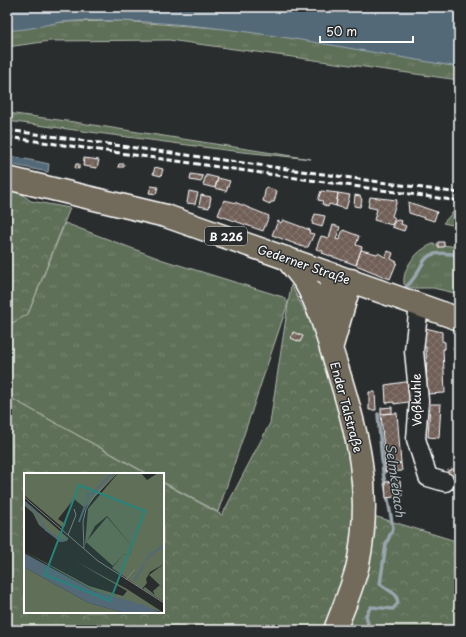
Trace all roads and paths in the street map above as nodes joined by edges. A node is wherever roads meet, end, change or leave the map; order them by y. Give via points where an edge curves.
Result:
1 (7, 178) edge
2 (286, 258) junction
3 (343, 277) junction
4 (419, 304) junction
5 (321, 315) junction
6 (459, 319) edge
7 (331, 349) junction
8 (445, 482) dead end
9 (335, 630) edge

1 - 2 main road, Gederner Straße / B 226 via 166,216
2 - 3 main road, Gederner Straße / B 226
2 - 5 main road, Ender Talstraße via 305,282
3 - 4 main road, Gederner Straße / B 226
3 - 5 main road
3 - 7 main road, Ender Talstraße
4 - 6 main road, Gederner Straße / B 226
4 - 8 street, Voßkuhle via 414,351 419,401 417,444 428,477
5 - 7 main road, Ender Talstraße
7 - 9 main road, Ender Talstraße via 354,423 360,453 364,507 358,564

